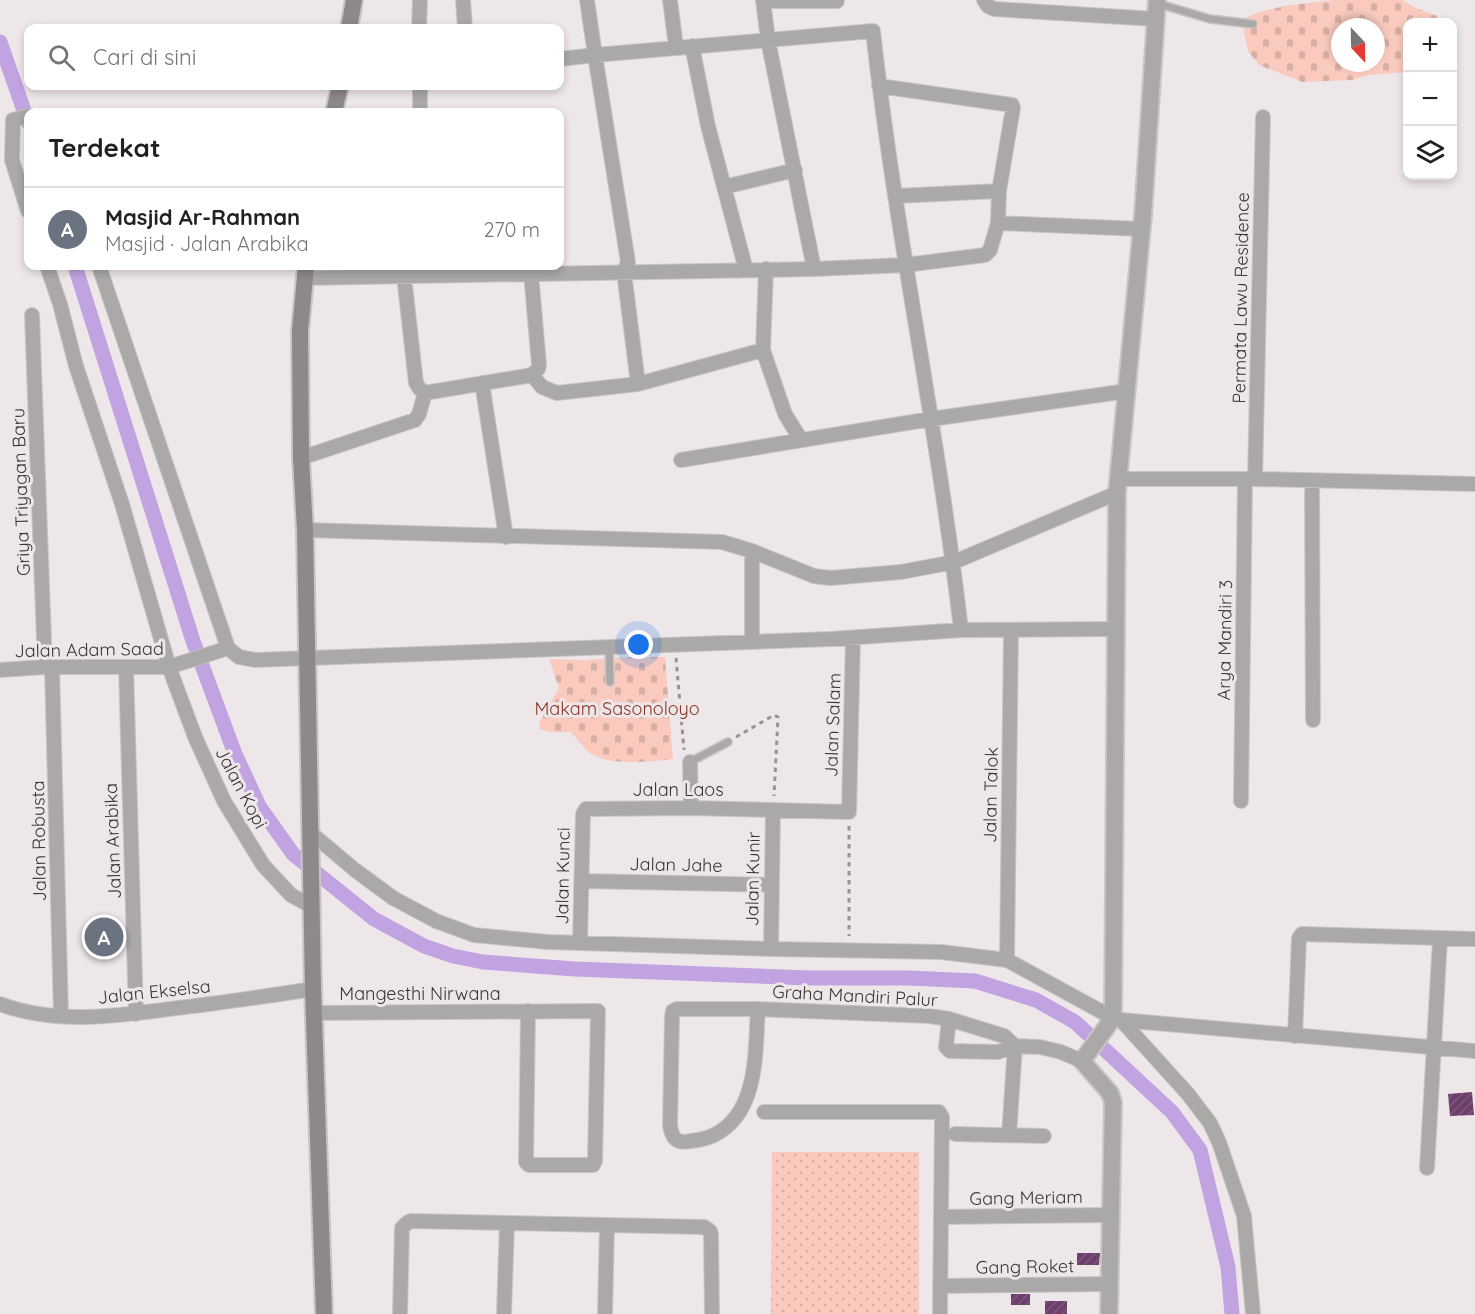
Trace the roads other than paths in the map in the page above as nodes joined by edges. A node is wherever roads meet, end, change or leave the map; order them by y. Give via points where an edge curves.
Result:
1 (354, 0) edge
2 (420, 0) edge
3 (463, 0) edge
4 (587, 0) edge
5 (670, 0) edge
6 (984, 0) edge
7 (763, 1) edge
8 (837, 1) edge
9 (1077, 7) edge
10 (1156, 7) edge
11 (350, 24) edge
12 (419, 24) edge
13 (465, 24) edge
14 (1253, 24) dead end
15 (768, 40) junction
16 (692, 46) junction
17 (676, 47) junction
18 (595, 55) junction
19 (564, 59) edge
20 (879, 86) junction
21 (339, 90) edge
22 (420, 90) edge
23 (335, 108) edge
24 (420, 108) edge
25 (24, 117) edge
26 (1263, 117) dead end
27 (795, 170) junction
28 (724, 186) junction
29 (999, 191) junction
30 (896, 196) junction
31 (24, 198) edge
32 (998, 223) junction
33 (1141, 230) junction
34 (905, 265) junction
35 (766, 269) junction
36 (814, 269) junction
37 (48, 270) edge
38 (100, 270) edge
39 (422, 270) edge
40 (746, 270) junction
41 (305, 272) edge
42 (624, 272) junction
43 (531, 273) junction
44 (404, 276) junction
45 (32, 315) dead end
46 (763, 350) junction
47 (532, 375) junction
48 (482, 383) junction
49 (638, 384) junction
50 (1127, 391) junction
51 (425, 393) junction
52 (931, 419) junction
53 (801, 440) junction
54 (301, 458) junction
55 (681, 460) dead end
56 (1250, 479) junction
57 (1312, 481) junction
58 (1475, 484) edge
59 (1119, 486) junction
60 (305, 530) junction
61 (506, 537) junction
62 (752, 550) junction
63 (954, 562) junction
64 (1115, 629) junction
65 (961, 630) junction
66 (1011, 630) junction
67 (853, 638) junction
68 (752, 641) junction
69 (609, 648) junction
70 (225, 649) junction
71 (306, 659) junction
72 (174, 665) junction
73 (49, 667) junction
74 (126, 667) junction
75 (0, 670) edge
76 (610, 682) dead end
77 (1313, 720) dead end
78 (728, 742) road end
79 (690, 762) joint
80 (1241, 801) dead end
81 (691, 808) junction
82 (772, 810) junction
83 (584, 811) joint
84 (849, 812) joint
85 (311, 839) junction
86 (582, 881) junction
87 (770, 885) junction
88 (311, 904) junction
89 (1440, 939) junction
90 (1475, 939) edge
91 (580, 942) junction
92 (771, 950) junction
93 (1007, 960) junction
94 (313, 989) junction
95 (0, 1004) edge
96 (758, 1009) junction
97 (528, 1011) junction
98 (313, 1013) junction
99 (136, 1014) junction
100 (61, 1015) junction
101 (949, 1019) junction
102 (1115, 1020) junction
103 (1295, 1035) junction
104 (1015, 1046) junction
105 (1434, 1048) junction
106 (1475, 1051) edge
107 (1085, 1058) junction
108 (764, 1112) dead end
109 (956, 1134) dead end
110 (1010, 1135) junction
111 (1044, 1136) dead end
112 (1426, 1168) dead end
113 (1110, 1215) junction
114 (941, 1217) junction
115 (507, 1223) junction
116 (607, 1226) junction
117 (1110, 1284) junction
118 (940, 1286) junction
119 (324, 1314) edge
120 (400, 1314) edge
121 (504, 1314) edge
122 (605, 1314) edge
123 (712, 1314) edge
124 (940, 1314) edge
125 (1109, 1314) edge
126 (1253, 1314) edge

1 - 11 main road
2 - 12 street
3 - 13 street
4 - 18 street
5 - 17 street
6 - 9 street via 994,9
7 - 8 street
7 - 15 street
9 - 10 street
10 - 14 lane
10 - 33 street
15 - 16 street
15 - 20 street via 873,31
15 - 27 street
16 - 17 street
16 - 28 street
17 - 18 street
18 - 19 street
18 - 42 street via 628,261
20 - 29 street via 1012,105
20 - 30 street
21 - 23 main road
22 - 24 street
25 - 31 street via 13,120 12,160
26 - 56 street, Permata Lawu Residence
27 - 28 street
27 - 36 street
28 - 40 street
29 - 30 street
29 - 32 street
30 - 34 street
32 - 33 street
32 - 34 street via 985,255
33 - 50 street
34 - 36 street
34 - 52 street
35 - 36 street
35 - 40 street
35 - 46 street
37 - 72 street, Jalan Kopi
38 - 70 street
39 - 43 street
39 - 44 street
40 - 42 street
41 - 44 street
41 - 54 main road via 300,331
42 - 43 street
42 - 49 street
43 - 47 street via 539,365
44 - 51 street via 416,383
45 - 73 street, Griya Triyagan Baru
46 - 49 street
46 - 53 street via 785,414
47 - 48 street
47 - 49 street via 542,387 557,393
48 - 51 street
48 - 61 street
50 - 52 street
50 - 59 street
51 - 54 street via 415,420
52 - 53 street
52 - 63 street
53 - 55 street
54 - 60 main road
56 - 57 street
56 - 59 street
56 - 80 street, Arya Mandiri 3
57 - 58 street
57 - 77 street
59 - 63 street
59 - 64 street
60 - 61 street
60 - 71 main road
61 - 62 street via 702,540
62 - 63 street via 814,576 830,578 901,572
62 - 68 street
63 - 65 street
64 - 66 street
64 - 102 street
65 - 66 street
65 - 67 street
66 - 93 street, Jalan Talok
67 - 68 street
67 - 84 street, Jalan Salam
68 - 69 street
69 - 71 street
69 - 76 lane
70 - 71 street via 246,659
70 - 72 street, Jalan Adam Saad
71 - 85 main road
72 - 74 street, Jalan Adam Saad
72 - 88 street, Jalan Kopi via 195,736 224,801 263,865 291,895
73 - 74 street, Jalan Adam Saad
73 - 75 street, Jalan Adam Saad
73 - 100 street, Jalan Robusta
74 - 99 street, Jalan Arabika
78 - 79 lane
79 - 81 street
81 - 82 street, Jalan Laos
81 - 83 street, Jalan Laos
82 - 84 street, Jalan Laos
82 - 87 street, Jalan Kunir
83 - 86 street, Jalan Kunci
85 - 88 main road
85 - 91 street via 393,898 436,921 474,935
86 - 87 street, Jalan Jahe
86 - 91 street, Jalan Kunci
87 - 92 street, Jalan Kunir
88 - 94 main road
89 - 90 street
89 - 103 street via 1302,934
89 - 105 street
91 - 92 street
92 - 93 street via 941,952
93 - 102 street
94 - 98 main road
94 - 99 street, Jalan Ekselsa
95 - 100 street, Jalan Ekselsa via 21,1012
96 - 96 street, Graha Mandiri Palur via 673,1011 670,1125 678,1142 718,1133 747,1100 753,1078
96 - 101 street, Graha Mandiri Palur
97 - 97 street, Mangesthi Nirwana via 525,1162 530,1166 592,1165 598,1011
97 - 98 street, Mangesthi Nirwana
98 - 119 main road
99 - 100 street, Jalan Ekselsa
101 - 104 street, Graha Mandiri Palur via 1004,1036
101 - 104 street, Graha Mandiri Palur via 946,1047 950,1051 998,1052
102 - 103 street
102 - 107 street
102 - 126 street via 1188,1095 1219,1142 1244,1216
103 - 105 street
104 - 107 street, Graha Mandiri Palur
104 - 110 street
105 - 106 street
105 - 112 street
107 - 113 street via 1113,1101
108 - 114 street via 939,1112
109 - 110 street
110 - 111 street
113 - 114 street, Gang Meriam
113 - 117 street
114 - 118 street
115 - 116 street
115 - 120 street via 407,1223 402,1228
115 - 121 street
116 - 122 street
116 - 123 street via 707,1229 711,1235
117 - 118 street, Gang Roket
117 - 125 street
118 - 124 street

